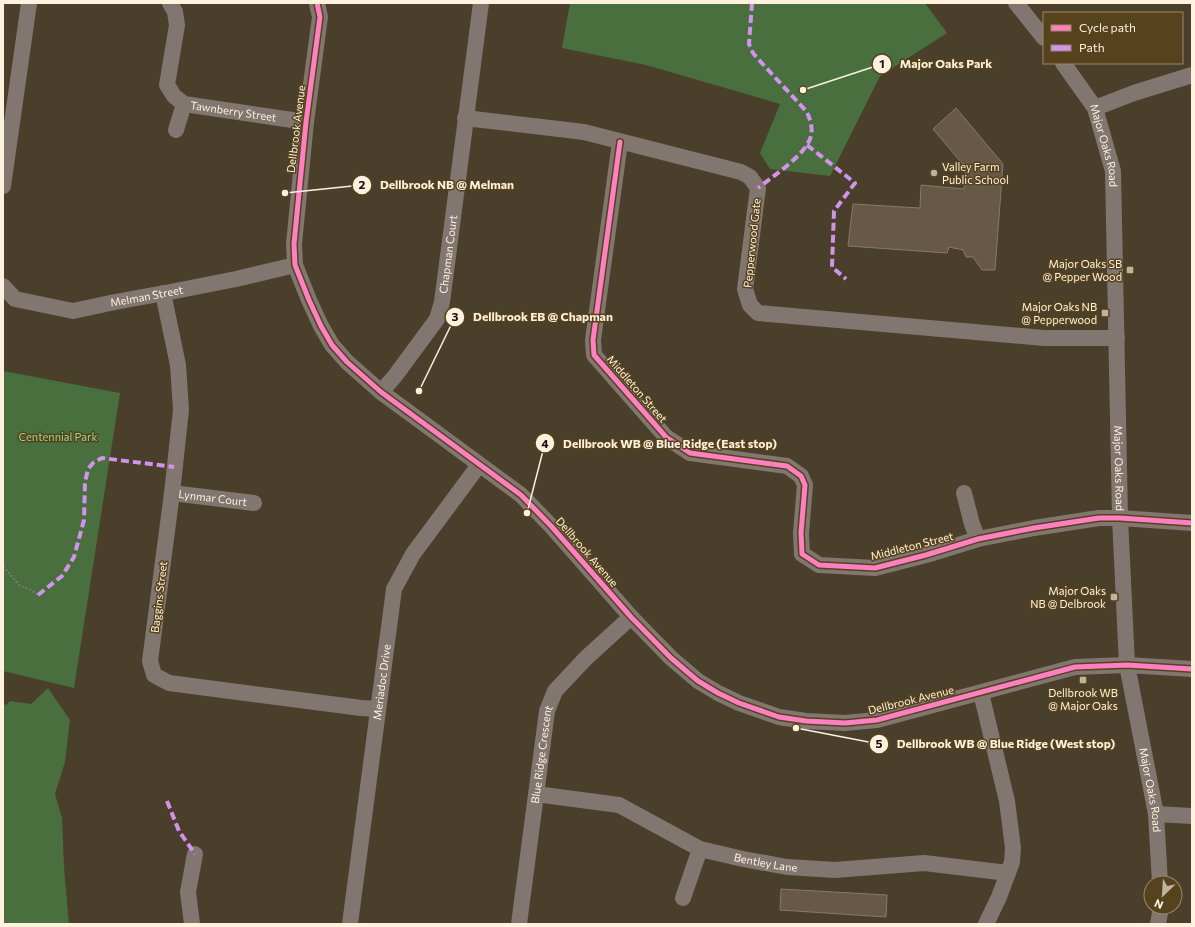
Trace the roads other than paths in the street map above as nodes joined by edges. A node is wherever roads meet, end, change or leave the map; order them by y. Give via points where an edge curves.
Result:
1 (29, 3) edge
2 (170, 3) edge
3 (317, 3) edge
4 (481, 3) edge
5 (1024, 6) edge
6 (1043, 36) edge
7 (1064, 64) edge
8 (1192, 74) edge
9 (184, 104) junction
10 (1095, 108) junction
11 (466, 118) junction
12 (306, 122) junction
13 (176, 130) dead end
14 (620, 142) junction
15 (3, 186) edge
16 (295, 265) junction
17 (3, 286) edge
18 (162, 293) junction
19 (1117, 338) junction
20 (381, 392) junction
21 (479, 465) junction
22 (964, 492) dead end
23 (172, 493) junction
24 (254, 503) dead end
25 (1120, 518) junction
26 (1192, 523) edge
27 (978, 539) junction
28 (632, 617) junction
29 (1126, 665) junction
30 (1192, 669) edge
31 (982, 693) junction
32 (378, 709) junction
33 (536, 794) junction
34 (1156, 814) junction
35 (1192, 816) edge
36 (700, 849) junction
37 (195, 854) dead end
38 (1008, 873) junction
39 (1160, 875) edge
40 (683, 898) dead end
41 (192, 924) edge
42 (350, 924) edge
43 (519, 924) edge
44 (986, 924) edge

1 - 15 street
2 - 9 street, Tawnberry Street via 175,12 176,25 166,85
3 - 12 street, Dellbrook Avenue via 320,17
4 - 11 street, Chapman Court
5 - 6 street
7 - 10 street, Major Oaks Road
8 - 10 street
9 - 12 street, Tawnberry Street
9 - 13 street, Tawnberry Street
10 - 19 street, Major Oaks Road via 1113,170
11 - 14 street, Pepperwood Gate via 584,132
11 - 20 street, Chapman Court via 442,302 437,319
12 - 16 street, Dellbrook Avenue via 294,238
14 - 19 street, Pepperwood Gate via 741,172 750,177 758,188 745,289 750,304 758,313 1044,338
14 - 27 street, Middleton Street via 593,340 594,355 666,437 690,453 787,466 801,476 805,484 802,554 819,565 875,568
16 - 18 street, Melman Street
16 - 20 street, Dellbrook Avenue via 312,307 332,345
17 - 18 street, Melman Street via 15,299 73,311
18 - 23 street, Baggins Street via 178,365 181,410
19 - 25 street, Major Oaks Road
20 - 21 street, Dellbrook Avenue
21 - 28 street, Dellbrook Avenue via 521,495
21 - 32 street, Meriadoc Drive via 413,554 394,589
22 - 27 street
23 - 24 street, Lynmar Court
23 - 32 street, Baggins Street via 150,661 154,675 169,683
25 - 26 street, Middleton Street
25 - 27 street, Middleton Street via 1099,518
25 - 29 street, Major Oaks Road
28 - 31 street, Dellbrook Avenue via 671,658 698,681 718,693 778,717 845,723 877,720
28 - 33 street, Blue Ridge Crescent via 554,691 547,711
29 - 30 street, Dellbrook Avenue
29 - 31 street, Dellbrook Avenue via 1075,667
29 - 34 street, Major Oaks Road
31 - 38 street via 1007,801 1013,848
32 - 42 street, Meriadoc Drive
33 - 36 street, Bentley Lane via 619,805
33 - 43 street, Blue Ridge Crescent
34 - 35 street
34 - 39 street, Major Oaks Road
36 - 38 street, Bentley Lane via 787,867 834,870 924,863
36 - 40 street
37 - 41 street via 188,892
38 - 44 street

